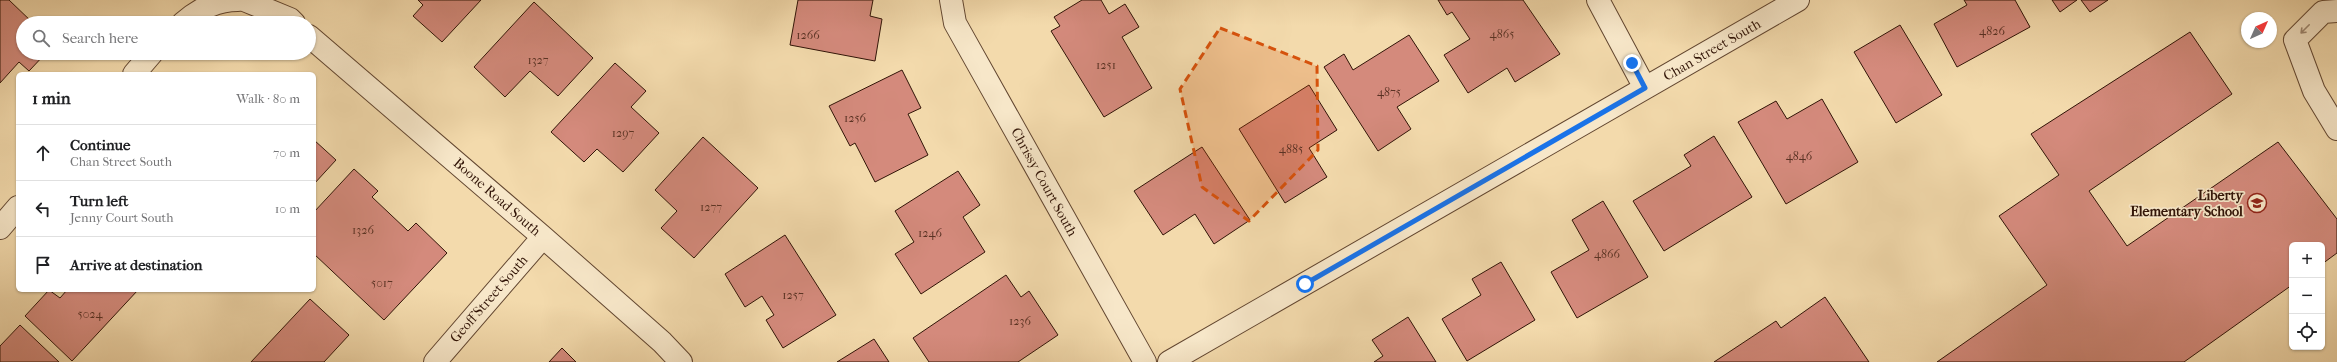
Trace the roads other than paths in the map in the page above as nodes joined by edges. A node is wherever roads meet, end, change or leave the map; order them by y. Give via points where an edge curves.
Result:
1 (221, 0) edge
2 (238, 0) edge
3 (244, 0) edge
4 (951, 0) edge
5 (1598, 0) edge
6 (1798, 0) edge
7 (2337, 11) edge
8 (191, 16) edge
9 (283, 16) edge
10 (316, 42) edge
11 (146, 60) edge
12 (136, 72) edge
13 (1645, 88) junction
14 (2337, 129) edge
15 (16, 209) edge
16 (0, 228) edge
17 (543, 236) junction
18 (435, 362) edge
19 (682, 362) edge
20 (1145, 362) edge
21 (1168, 362) edge

1 - 2 street
1 - 8 street
3 - 9 street
4 - 20 street, Chrissy Court South via 955,23
5 - 13 street
6 - 13 street, Chan Street South
7 -> 14 street via 2323,12 2295,40 2314,91
10 - 17 street, Boone Road South
11 - 12 street
13 - 21 street, Chan Street South
15 - 16 street
17 - 18 street, Geoff Street South
17 - 19 street, Boone Road South

